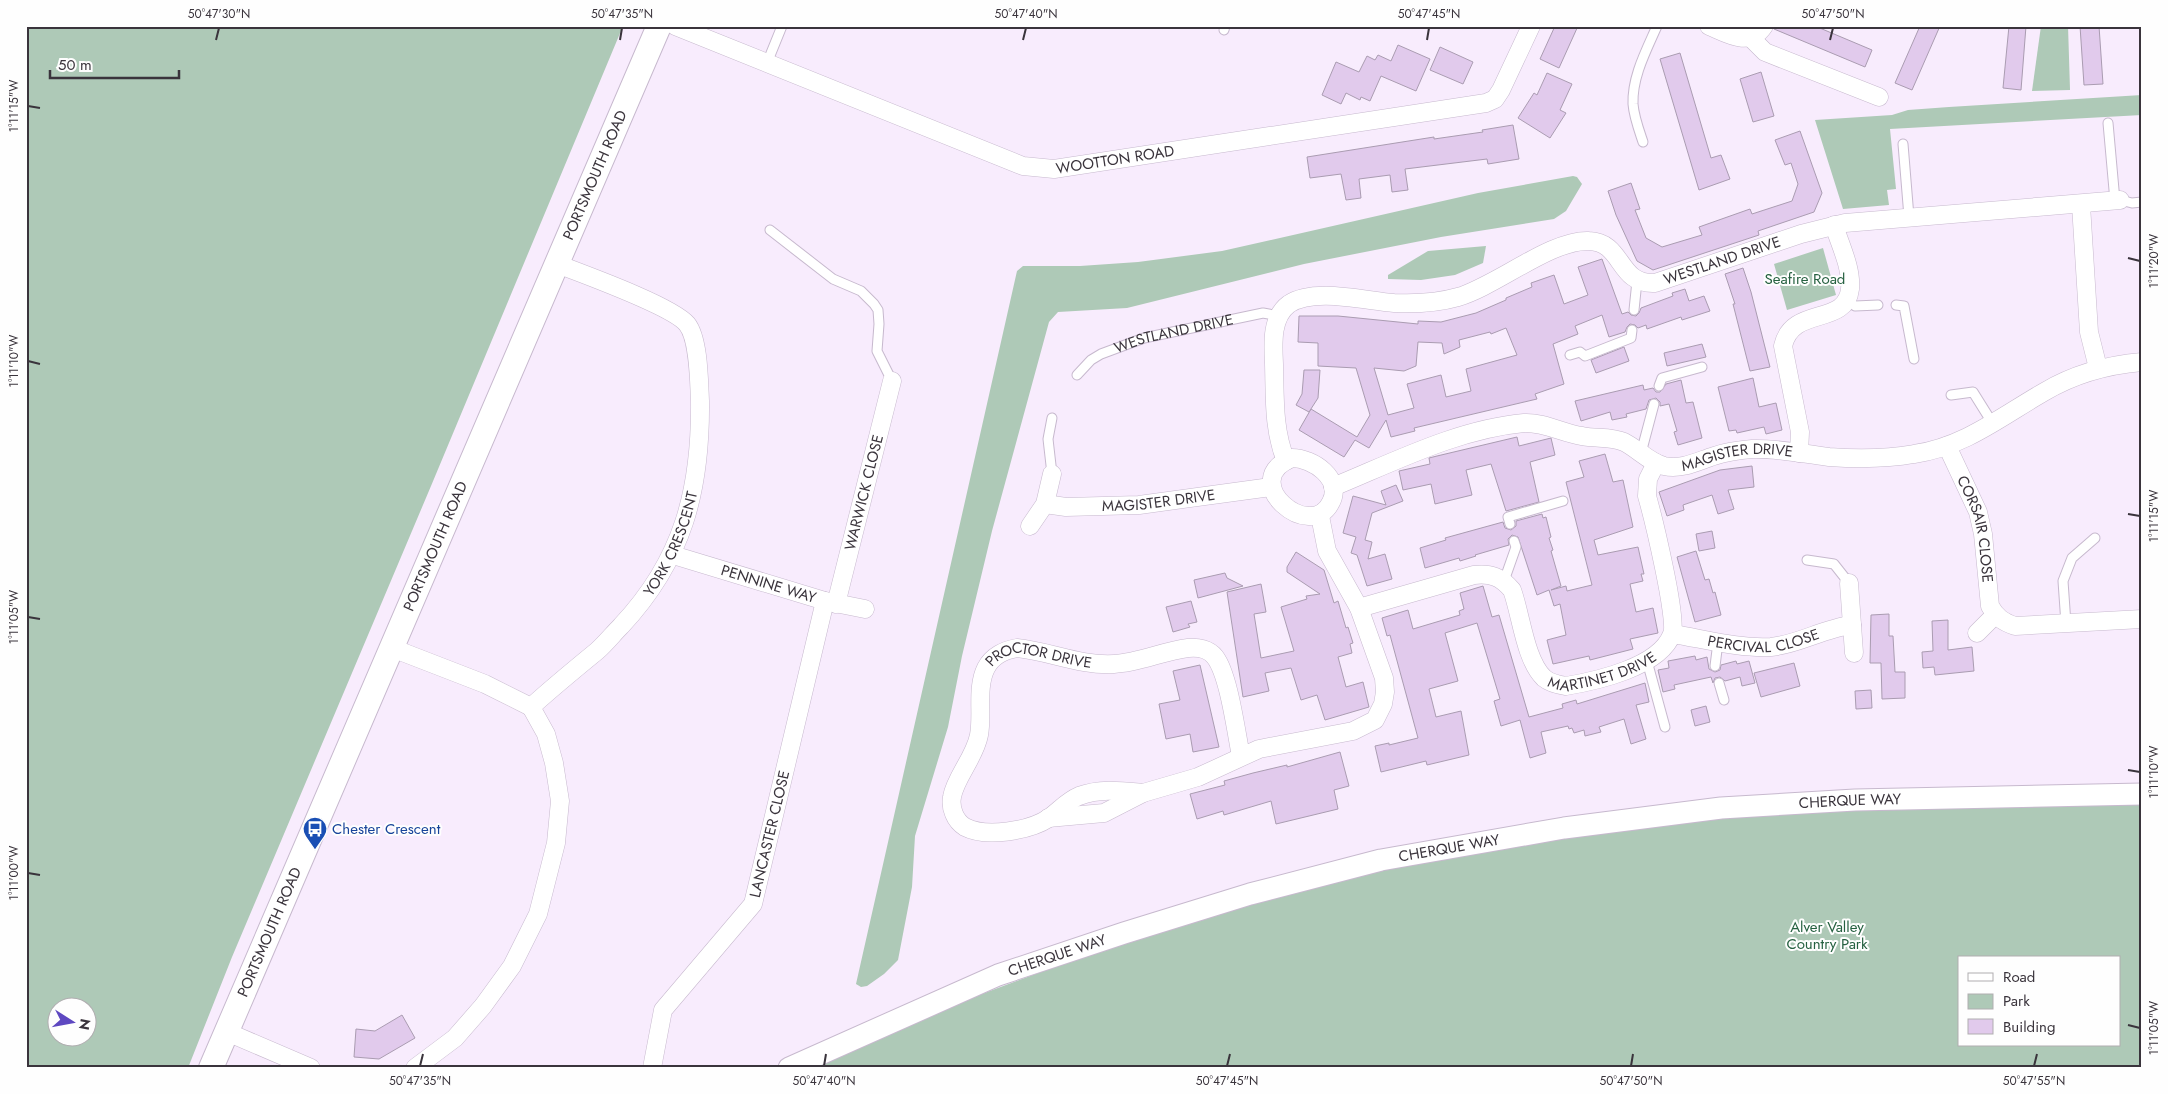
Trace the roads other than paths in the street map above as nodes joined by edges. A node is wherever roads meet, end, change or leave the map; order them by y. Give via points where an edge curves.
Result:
1 (659, 26) edge
2 (676, 26) edge
3 (782, 26) edge
4 (1531, 26) edge
5 (1657, 26) edge
6 (1709, 26) edge
7 (1758, 32) edge
8 (767, 63) junction
9 (1878, 97) dead end
10 (2108, 123) dead end
11 (1643, 142) dead end
12 (1904, 144) dead end
13 (2117, 201) junction
14 (2142, 202) edge
15 (2081, 205) junction
16 (1909, 218) junction
17 (1834, 226) junction
18 (770, 230) dead end
19 (557, 264) junction
20 (1637, 280) junction
21 (1847, 300) junction
22 (1878, 305) dead end
23 (1896, 305) dead end
24 (1634, 310) dead end
25 (1279, 316) junction
26 (1632, 330) dead end
27 (1570, 355) dead end
28 (1914, 359) dead end
29 (2142, 362) edge
30 (1702, 367) dead end
31 (2098, 368) junction
32 (1077, 375) dead end
33 (892, 381) joint
34 (1659, 386) dead end
35 (1951, 395) dead end
36 (1654, 404) dead end
37 (1052, 418) dead end
38 (1994, 424) junction
39 (1947, 446) junction
40 (1641, 453) junction
41 (1799, 453) junction
42 (1286, 461) junction
43 (1656, 463) junction
44 (1052, 474) joint
45 (1271, 487) junction
46 (1333, 487) junction
47 (1563, 501) dead end
48 (1045, 504) junction
49 (1320, 516) junction
50 (1510, 524) dead end
51 (1030, 526) dead end
52 (2095, 538) dead end
53 (1514, 541) dead end
54 (673, 555) junction
55 (1807, 560) dead end
56 (1504, 581) junction
57 (1849, 584) joint
58 (831, 602) junction
59 (1359, 608) junction
60 (865, 610) dead end
61 (1995, 615) junction
62 (2142, 619) edge
63 (2066, 624) junction
64 (1852, 625) junction
65 (1977, 633) dead end
66 (1673, 634) junction
67 (1718, 642) junction
68 (392, 648) junction
69 (1854, 653) dead end
70 (1647, 661) junction
71 (1715, 666) dead end
72 (1719, 683) dead end
73 (1724, 700) dead end
74 (531, 706) junction
75 (1666, 727) dead end
76 (1241, 756) junction
77 (2142, 794) edge
78 (226, 1032) junction
79 (211, 1068) edge
80 (311, 1068) edge
81 (415, 1068) edge
82 (652, 1068) edge
83 (789, 1068) edge

1 - 19 main road, PORTSMOUTH ROAD
2 - 8 street, WOOTTON ROAD
3 - 8 lane
4 - 8 street, WOOTTON ROAD via 1501,90 1495,99 1486,103 1054,169 1023,166
5 - 11 lane via 1637,76 1634,97 1634,112
6 - 7 street via 1741,39
7 - 9 street via 1765,52
10 - 13 lane
12 - 16 lane
13 - 14 lane
13 - 15 street, WESTLAND DRIVE
15 - 16 street, WESTLAND DRIVE
15 - 31 street via 2088,332
16 - 17 street, WESTLAND DRIVE
17 - 20 street, WESTLAND DRIVE via 1800,234 1655,283
17 - 21 street via 1848,269 1850,288
18 - 33 lane via 833,279 862,291 874,304 879,324 877,351
19 - 54 street, YORK CRESCENT via 666,310 687,324 696,349 700,427 694,486
19 - 68 main road, PORTSMOUTH ROAD
20 - 24 lane
20 - 25 street via 1608,246 1588,240 1545,254 1466,295 1442,301 1392,302 1314,296 1289,304
21 - 22 lane via 1856,306
21 - 41 street via 1825,315 1801,321 1785,336 1782,346 1800,432
23 - 28 lane via 1904,306
25 - 32 lane, WESTLAND DRIVE via 1263,313 1144,338 1101,354
25 - 42 street via 1273,343 1275,408 1278,443
26 - 27 lane via 1631,338 1585,356 1580,352
29 - 31 street, MAGISTER DRIVE
30 - 34 lane via 1662,378
31 - 38 street, MAGISTER DRIVE via 2045,391
33 - 58 street, WARWICK CLOSE
35 - 38 lane via 1972,392
36 - 40 lane
37 - 44 lane via 1048,439
38 - 39 street, MAGISTER DRIVE
39 - 41 street, MAGISTER DRIVE via 1887,458 1859,459
39 - 61 street, CORSAIR CLOSE via 1978,512 1990,606
40 - 43 street, MAGISTER DRIVE
40 - 46 street, MAGISTER DRIVE via 1617,440 1581,436 1526,423 1502,426 1432,445
41 - 43 street, MAGISTER DRIVE via 1755,449 1714,456 1680,467
42 - 45 street via 1275,472
42 - 46 street via 1310,460 1324,472
43 - 66 street, MARTINET DRIVE via 1648,479 1647,496 1671,603
44 - 48 street
45 - 48 street, MAGISTER DRIVE via 1140,505 1066,507
45 - 49 street via 1276,498 1290,509 1308,516
46 - 49 street via 1332,502
47 - 50 lane via 1508,517
48 - 51 street
49 - 59 street, PROCTOR DRIVE via 1327,551
52 - 63 lane via 2072,558 2063,582
53 - 56 lane via 1516,547
54 - 58 street, PENNINE WAY
54 - 74 street, YORK CRESCENT via 649,593 598,650
55 - 57 lane via 1834,564
56 - 59 street via 1494,576 1474,575
56 - 70 street, MARTINET DRIVE via 1516,601 1531,657 1544,678 1566,686
57 - 64 street
58 - 60 street, PENNINE WAY
58 - 82 street, LANCASTER CLOSE via 753,904 663,1010
59 - 76 street, PROCTOR DRIVE via 1384,678 1384,704 1374,720 1353,732 1280,744
61 - 63 street via 2004,623 2015,626
61 - 65 street
62 - 63 street
64 - 67 street, PERCIVAL CLOSE via 1835,627 1771,647
64 - 69 street
66 - 67 street, PERCIVAL CLOSE
66 - 70 street, MARTINET DRIVE
67 - 71 lane
68 - 74 street via 485,684
68 - 78 main road, PORTSMOUTH ROAD
70 - 75 lane
72 - 73 lane
74 - 81 street via 546,734 560,801 556,843 538,914 512,966 484,1006 454,1038
76 - 76 street, PROCTOR DRIVE via 1224,675 1208,650 1187,648 1102,665 1016,648 1006,650 986,667 979,737 952,798 952,811 966,828 993,833 1030,826 1048,818 1067,802 1095,791 1143,793 1198,776
77 - 83 street, CHERQUE WAY via 1855,800 1721,808 1564,828 1381,860 1250,894 998,976
78 - 79 main road, PORTSMOUTH ROAD
78 - 80 street

